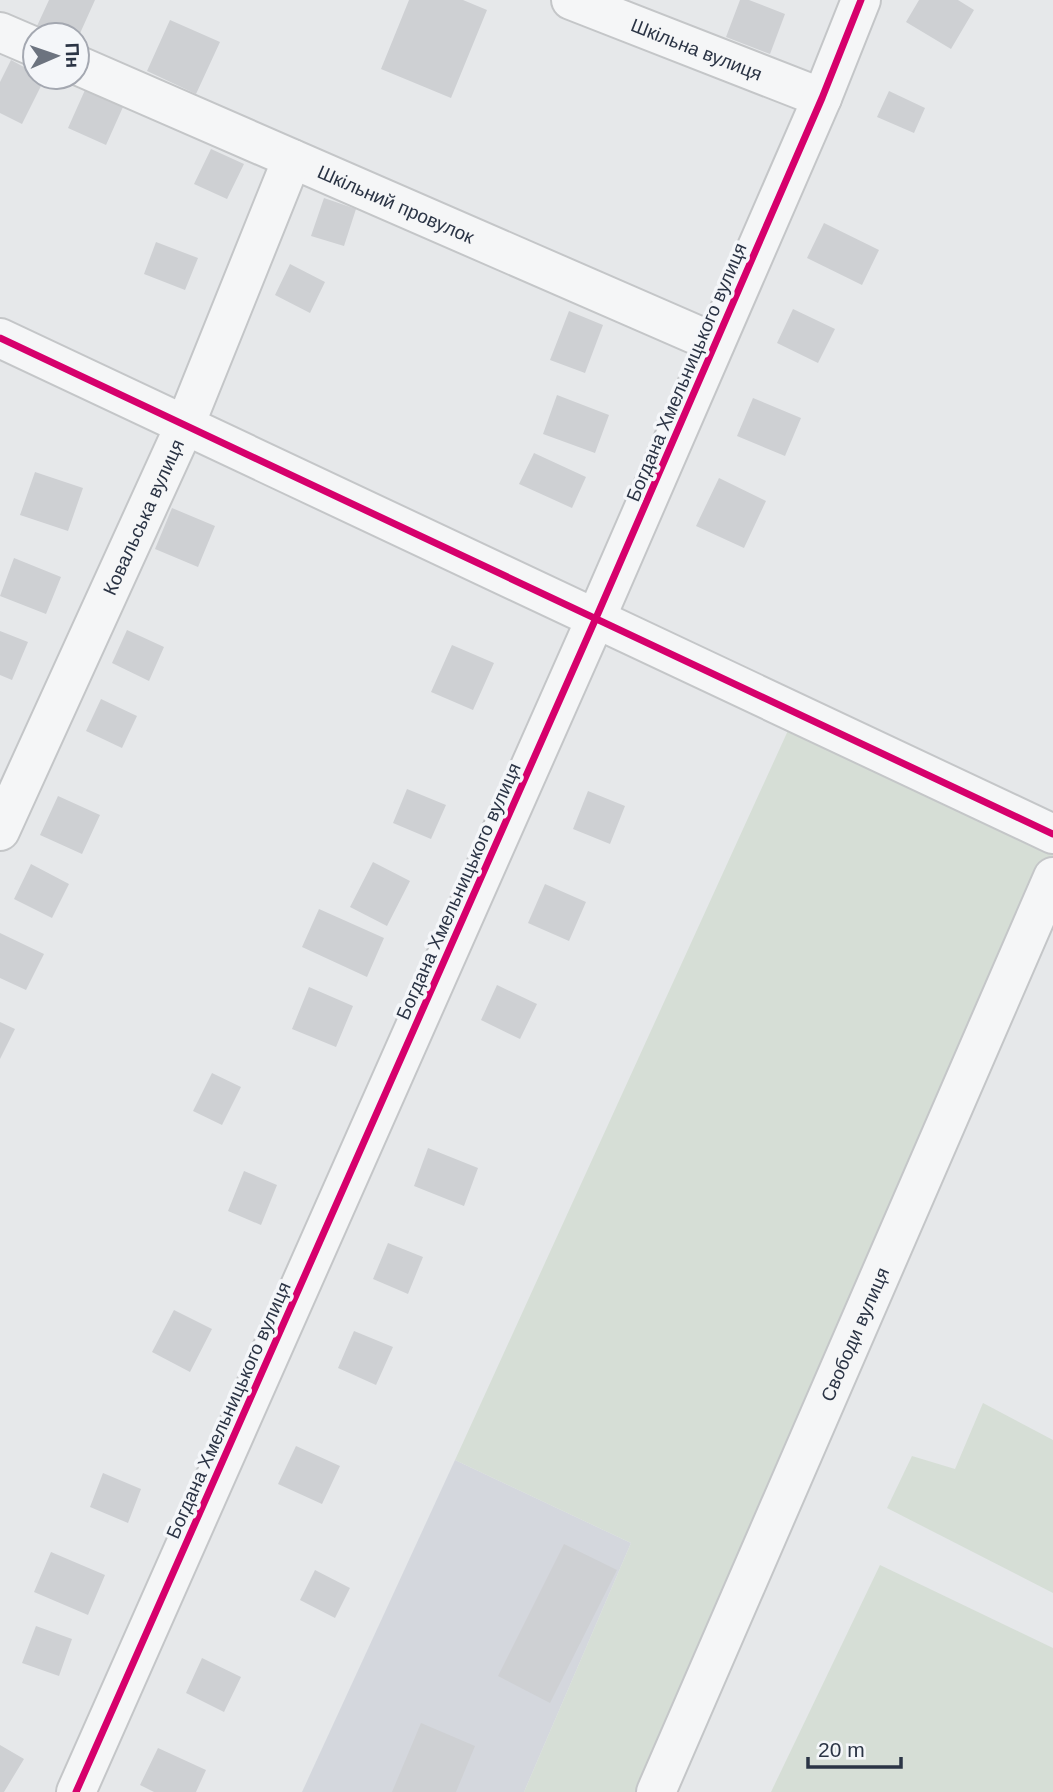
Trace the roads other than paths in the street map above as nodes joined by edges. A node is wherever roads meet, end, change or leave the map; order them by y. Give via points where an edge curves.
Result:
1 (571, 0) edge
2 (861, 0) edge
3 (0, 32) edge
4 (21, 41) edge
5 (91, 71) edge
6 (822, 98) junction
7 (292, 159) junction
8 (0, 338) edge
9 (715, 343) junction
10 (185, 425) junction
11 (596, 618) junction
12 (0, 831) edge
13 (1053, 834) edge
14 (1053, 877) edge
15 (76, 1792) edge
16 (656, 1792) edge

1 - 6 street, Шкільна вулиця
2 - 6 street, Богдана Хмельницького вулиця
3 - 4 street
5 - 7 street, Шкільний провулок
6 - 9 street, Богдана Хмельницького вулиця
7 - 9 street, Шкільний провулок
7 - 10 street, Ковальська вулиця
8 - 10 street
9 - 11 street, Богдана Хмельницького вулиця
10 - 11 street
10 - 12 street, Ковальська вулиця
11 - 13 street
11 - 15 street, Богдана Хмельницького вулиця
14 - 16 street, Свободи вулиця

